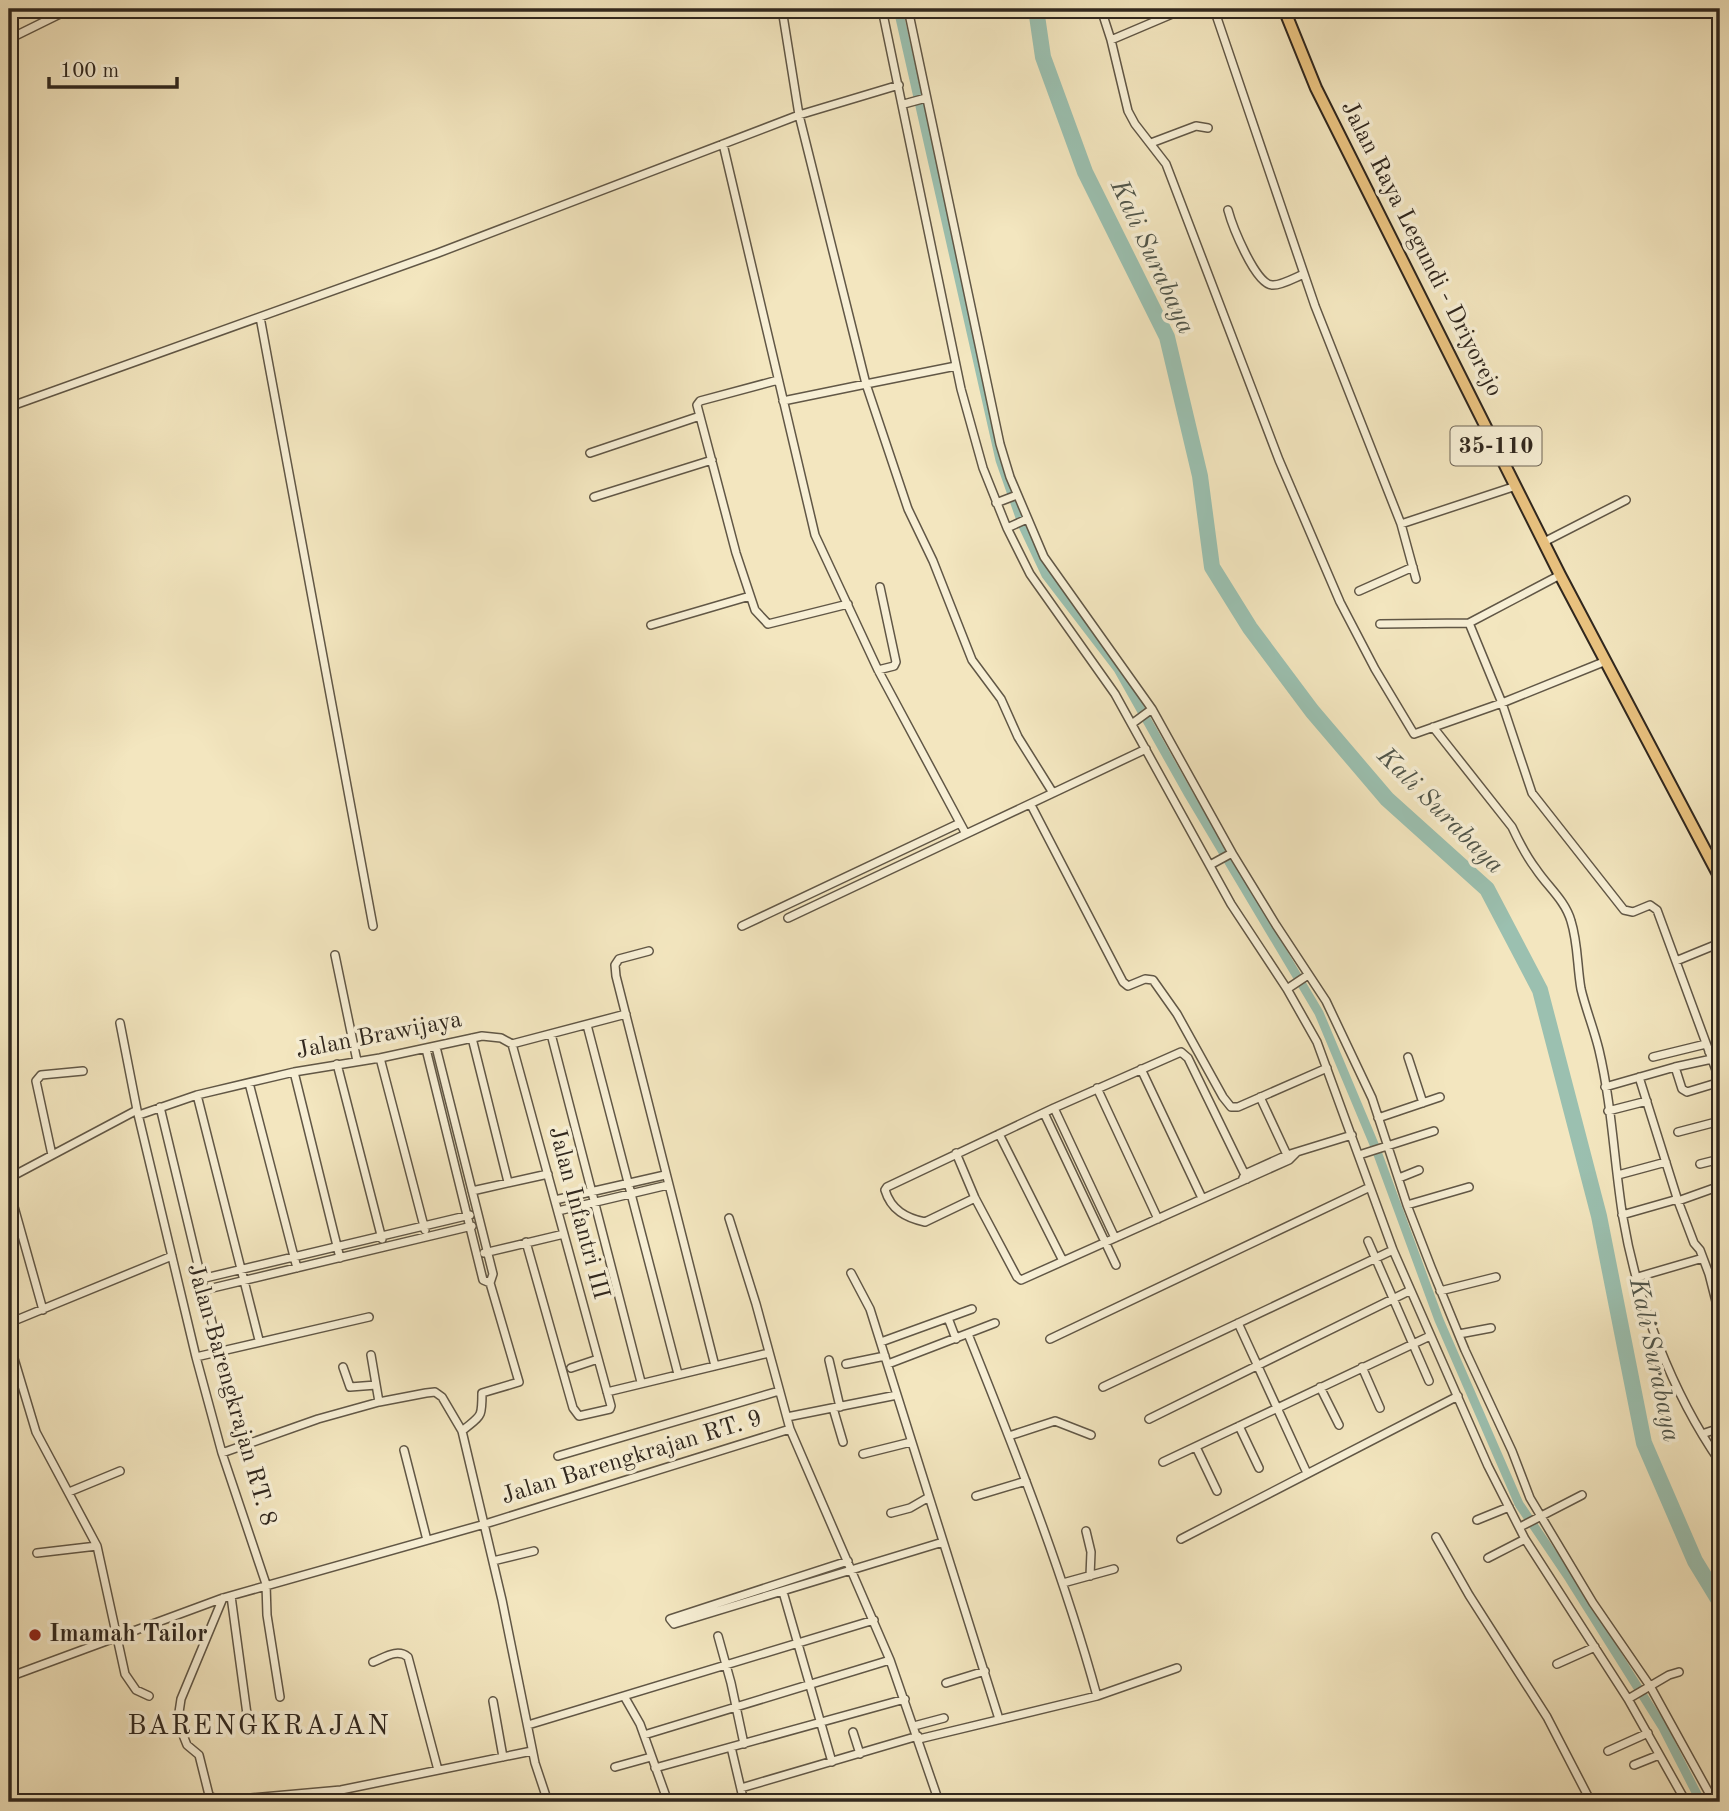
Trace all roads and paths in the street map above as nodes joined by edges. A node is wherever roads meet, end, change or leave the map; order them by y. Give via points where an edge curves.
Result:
1 (69, 9) edge
2 (782, 9) edge
3 (882, 9) edge
4 (908, 9) edge
5 (1101, 9) edge
6 (1184, 9) edge
7 (1214, 9) edge
8 (1284, 9) edge
9 (9, 38) edge
10 (1111, 40) junction
11 (899, 85) junction
12 (925, 98) junction
13 (907, 103) junction
14 (799, 116) junction
15 (1209, 128) dead end
16 (1151, 143) junction
17 (723, 144) junction
18 (1228, 210) dead end
19 (1304, 274) junction
20 (260, 317) junction
21 (956, 366) junction
22 (775, 381) junction
23 (866, 384) junction
24 (783, 401) junction
25 (9, 407) edge
26 (700, 416) junction
27 (590, 453) dead end
28 (712, 460) junction
29 (1516, 486) junction
30 (1016, 496) junction
31 (594, 497) dead end
32 (1626, 500) dead end
33 (998, 503) junction
34 (1026, 520) junction
35 (1401, 524) junction
36 (1010, 526) junction
37 (1544, 542) junction
38 (1413, 567) junction
39 (1560, 575) junction
40 (1416, 579) dead end
41 (880, 587) dead end
42 (1359, 591) dead end
43 (750, 596) junction
44 (845, 605) junction
45 (1469, 623) junction
46 (1380, 624) dead end
47 (651, 625) dead end
48 (1606, 661) junction
49 (878, 670) junction
50 (1502, 703) junction
51 (1151, 710) junction
52 (1135, 721) junction
53 (1433, 727) junction
54 (1146, 749) junction
55 (1053, 793) junction
56 (1031, 805) junction
57 (960, 823) junction
58 (966, 834) junction
59 (1231, 853) junction
60 (1213, 863) junction
61 (1720, 878) edge
62 (788, 918) dead end
63 (373, 926) dead end
64 (742, 926) dead end
65 (1720, 943) edge
66 (649, 951) dead end
67 (335, 955) dead end
68 (1676, 961) junction
69 (1307, 976) junction
70 (1290, 987) junction
71 (626, 1014) junction
72 (120, 1023) dead end
73 (587, 1025) junction
74 (551, 1034) junction
75 (472, 1038) junction
76 (512, 1044) junction
77 (436, 1047) junction
78 (1720, 1048) edge
79 (426, 1049) junction
80 (1709, 1052) junction
81 (1653, 1057) dead end
82 (380, 1058) junction
83 (1408, 1058) dead end
84 (356, 1061) junction
85 (337, 1064) junction
86 (1326, 1068) junction
87 (1675, 1068) junction
88 (1141, 1069) junction
89 (83, 1071) dead end
90 (294, 1072) junction
91 (1639, 1077) junction
92 (1720, 1082) edge
93 (249, 1083) junction
94 (1605, 1087) junction
95 (1097, 1088) junction
96 (197, 1096) junction
97 (1260, 1097) junction
98 (1440, 1097) dead end
99 (1647, 1101) junction
100 (1423, 1103) junction
101 (160, 1107) junction
102 (1055, 1108) junction
103 (1608, 1111) junction
104 (138, 1113) junction
105 (1044, 1113) junction
106 (1378, 1118) junction
107 (1720, 1121) edge
108 (1434, 1130) dead end
109 (1678, 1132) dead end
110 (999, 1134) junction
111 (1352, 1135) junction
112 (1387, 1147) junction
113 (957, 1153) junction
114 (52, 1155) junction
115 (1291, 1156) junction
116 (1362, 1158) junction
117 (1720, 1159) edge
118 (1666, 1162) junction
119 (1700, 1164) dead end
120 (1419, 1170) dead end
121 (548, 1174) junction
122 (665, 1175) junction
123 (1618, 1175) junction
124 (9, 1178) edge
125 (1245, 1178) junction
126 (1399, 1178) junction
127 (509, 1182) junction
128 (628, 1184) junction
129 (668, 1185) junction
130 (1720, 1186) edge
131 (1370, 1187) junction
132 (1469, 1187) dead end
133 (9, 1189) edge
134 (472, 1191) junction
135 (591, 1192) junction
136 (631, 1194) junction
137 (975, 1198) junction
138 (1202, 1198) junction
139 (555, 1200) junction
140 (1678, 1200) junction
141 (594, 1202) junction
142 (1407, 1205) junction
143 (558, 1211) junction
144 (478, 1213) junction
145 (1622, 1214) junction
146 (467, 1216) junction
147 (729, 1219) dead end
148 (1158, 1219) junction
149 (480, 1224) junction
150 (424, 1226) junction
151 (470, 1227) junction
152 (564, 1234) junction
153 (381, 1236) junction
154 (427, 1237) junction
155 (1115, 1238) junction
156 (1368, 1241) dead end
157 (526, 1242) junction
158 (1106, 1242) junction
159 (337, 1247) junction
160 (384, 1247) junction
161 (1393, 1250) junction
162 (487, 1252) junction
163 (172, 1256) junction
164 (477, 1256) junction
165 (295, 1257) junction
166 (340, 1258) junction
167 (1375, 1258) junction
168 (1703, 1258) junction
169 (1063, 1261) junction
170 (1116, 1265) dead end
171 (298, 1268) junction
172 (241, 1269) junction
173 (851, 1273) dead end
174 (1496, 1277) dead end
175 (1638, 1278) junction
176 (201, 1279) junction
177 (244, 1280) junction
178 (491, 1283) junction
179 (204, 1290) junction
180 (1409, 1291) junction
181 (1440, 1291) junction
182 (1394, 1299) junction
183 (972, 1309) dead end
184 (43, 1310) junction
185 (369, 1317) dead end
186 (1720, 1317) edge
187 (948, 1318) junction
188 (9, 1323) edge
189 (995, 1323) dead end
190 (1238, 1323) junction
191 (1491, 1328) dead end
192 (968, 1334) junction
193 (1459, 1334) junction
194 (1430, 1336) junction
195 (956, 1339) junction
196 (1050, 1339) dead end
197 (259, 1340) junction
198 (9, 1342) edge
199 (881, 1342) junction
200 (1413, 1344) junction
201 (219, 1352) junction
202 (769, 1353) junction
203 (370, 1355) dead end
204 (885, 1356) junction
205 (196, 1357) junction
206 (598, 1359) junction
207 (829, 1360) dead end
208 (846, 1364) dead end
209 (888, 1364) junction
210 (715, 1366) junction
211 (1258, 1366) junction
212 (343, 1367) dead end
213 (1362, 1367) junction
214 (571, 1368) dead end
215 (678, 1374) junction
216 (1429, 1381) dead end
217 (641, 1382) junction
218 (376, 1385) junction
219 (1103, 1387) dead end
220 (1320, 1387) junction
221 (779, 1391) junction
222 (607, 1392) junction
223 (897, 1395) junction
224 (1458, 1396) junction
225 (379, 1402) junction
226 (836, 1407) junction
227 (1278, 1407) junction
228 (1380, 1408) dead end
229 (787, 1417) junction
230 (1149, 1419) dead end
231 (1238, 1426) junction
232 (1339, 1426) dead end
233 (1720, 1428) edge
234 (790, 1429) junction
235 (462, 1431) junction
236 (1702, 1434) junction
237 (1091, 1435) dead end
238 (1009, 1436) junction
239 (843, 1442) dead end
240 (911, 1442) junction
241 (1196, 1447) junction
242 (404, 1450) dead end
243 (222, 1453) junction
244 (863, 1454) dead end
245 (558, 1456) dead end
246 (1719, 1458) edge
247 (1163, 1462) dead end
248 (1259, 1468) dead end
249 (120, 1471) dead end
250 (1307, 1473) junction
251 (1026, 1481) junction
252 (1217, 1491) dead end
253 (69, 1492) junction
254 (1581, 1495) dead end
255 (976, 1496) dead end
256 (929, 1497) junction
257 (1509, 1507) junction
258 (891, 1513) dead end
259 (1539, 1516) junction
260 (1477, 1521) dead end
261 (485, 1524) junction
262 (1522, 1526) junction
263 (1086, 1531) dead end
264 (1436, 1536) dead end
265 (1181, 1539) dead end
266 (1525, 1539) junction
267 (427, 1540) junction
268 (943, 1542) junction
269 (97, 1546) junction
270 (534, 1551) dead end
271 (37, 1553) dead end
272 (1488, 1558) dead end
273 (493, 1561) junction
274 (848, 1561) junction
275 (1114, 1569) dead end
276 (852, 1571) junction
277 (1090, 1576) junction
278 (1063, 1583) junction
279 (266, 1584) junction
280 (757, 1590) junction
281 (783, 1592) junction
282 (227, 1597) junction
283 (760, 1599) junction
284 (874, 1620) junction
285 (115, 1636) junction
286 (718, 1636) dead end
287 (798, 1643) junction
288 (1595, 1647) junction
289 (890, 1660) junction
290 (373, 1662) dead end
291 (726, 1664) junction
292 (1557, 1664) dead end
293 (1177, 1668) dead end
294 (985, 1671) junction
295 (1679, 1672) dead end
296 (9, 1677) edge
297 (946, 1683) dead end
298 (810, 1684) junction
299 (1649, 1687) junction
300 (149, 1696) dead end
301 (624, 1696) junction
302 (1097, 1696) junction
303 (280, 1697) dead end
304 (1632, 1697) junction
305 (905, 1699) junction
306 (493, 1701) dead end
307 (736, 1707) junction
308 (944, 1718) dead end
309 (999, 1719) junction
310 (821, 1722) junction
311 (528, 1725) junction
312 (914, 1726) junction
313 (249, 1729) dead end
314 (853, 1732) dead end
315 (1648, 1733) junction
316 (644, 1735) junction
317 (918, 1737) junction
318 (744, 1744) junction
319 (731, 1747) junction
320 (532, 1751) junction
321 (1608, 1751) dead end
322 (860, 1754) junction
323 (1659, 1755) junction
324 (651, 1756) junction
325 (503, 1757) junction
326 (832, 1762) junction
327 (1634, 1765) dead end
328 (615, 1767) dead end
329 (655, 1768) junction
330 (438, 1770) junction
331 (741, 1787) junction
332 (294, 1799) edge
333 (548, 1802) edge
334 (668, 1802) edge
335 (744, 1802) edge
336 (939, 1802) edge
337 (1591, 1802) edge
338 (1686, 1802) edge
339 (1714, 1802) edge

1 - 9 street
2 - 14 street
3 - 11 street
4 - 12 street
5 - 10 street
6 - 10 street
7 - 19 street
8 - 29 main road, Jalan Raya Legundi - Driyorejo / 35-110 via 1316,88
10 - 16 street via 1128,111
11 - 13 street
11 - 14 street
12 - 13 street
12 - 30 street via 1000,444
13 - 21 street
14 - 17 street
14 - 23 street
15 - 16 street via 1196,126
16 - 53 street via 1166,164 1279,460 1340,602 1413,733
17 - 20 street
17 - 22 street
18 - 19 street via 1247,257 1269,285
19 - 35 street
20 - 25 street
20 - 63 street
21 - 23 street
21 - 33 street via 972,433
22 - 24 street
22 - 26 street via 699,402
23 - 24 street
23 - 55 street via 908,509 972,660 1001,699 1018,737
24 - 44 street via 814,535
26 - 27 street
26 - 28 street
28 - 31 street
28 - 43 street
29 - 35 street
29 - 37 main road, Jalan Raya Legundi - Driyorejo / 35-110
30 - 33 street
30 - 34 street
32 - 37 street
33 - 36 street
34 - 36 street
34 - 51 street via 1044,557
35 - 38 street
36 - 52 street via 1030,574
37 - 39 main road, Jalan Raya Legundi - Driyorejo / 35-110
38 - 40 street
38 - 42 street
39 - 45 street
39 - 48 main road, Jalan Raya Legundi - Driyorejo / 35-110
41 - 49 street via 896,662
43 - 44 street via 769,624
43 - 47 street
44 - 49 street
45 - 46 street
45 - 50 street
48 - 50 street
48 - 61 main road, Jalan Raya Legundi - Driyorejo / 35-110
49 - 57 street
50 - 53 street
50 - 68 street via 1532,793 1624,910 1633,912 1650,905 1657,909
51 - 52 street
51 - 59 street
52 - 54 street
53 - 94 street via 1512,827 1570,917
54 - 55 street
54 - 60 street
55 - 56 street
56 - 58 street
56 - 97 street via 1124,984 1153,980 1231,1107
57 - 58 street
57 - 64 street
58 - 62 street
59 - 60 street
59 - 69 street
60 - 70 street via 1231,904
65 - 68 street
66 - 71 street via 617,961
67 - 84 street
68 - 80 street
69 - 70 street
69 - 106 street via 1340,1028
70 - 86 street
71 - 73 street, Jalan Brawijaya
71 - 122 street
72 - 104 street, Jalan Barengkrajan RT. 8
73 - 74 street, Jalan Brawijaya
73 - 128 street
74 - 76 street, Jalan Brawijaya
74 - 135 street
75 - 76 street, Jalan Brawijaya via 492,1036
75 - 77 street, Jalan Brawijaya
75 - 127 street
76 - 121 street, Jalan Infantri III
77 - 79 street, Jalan Brawijaya
77 - 134 street
78 - 80 street
79 - 82 street, Jalan Brawijaya
79 - 146 street
80 - 81 street
80 - 87 street
80 - 92 street
82 - 84 street, Jalan Brawijaya
82 - 150 street
83 - 100 street
84 - 85 street, Jalan Brawijaya
85 - 90 street, Jalan Brawijaya
85 - 153 street
86 - 97 street
86 - 111 street
87 - 91 street
87 - 92 street via 1683,1092
88 - 95 street
88 - 125 street via 1184,1053
88 - 138 street
89 - 114 street via 41,1075 36,1081
90 - 93 street, Jalan Brawijaya
90 - 159 street
91 - 94 street
91 - 99 street
93 - 96 street, Jalan Brawijaya
93 - 165 street
94 - 103 street
95 - 102 street
95 - 148 street
96 - 101 street, Jalan Brawijaya
96 - 172 street
97 - 115 street
98 - 100 street
99 - 103 street
99 - 118 street
100 - 106 street
101 - 104 street, Jalan Brawijaya
101 - 176 street
102 - 105 street
102 - 155 street
103 - 123 street
104 - 114 street, Jalan Brawijaya
104 - 163 street, Jalan Barengkrajan RT. 8
105 - 110 street
105 - 158 street
106 - 112 street
107 - 109 street
108 - 112 street
110 - 113 street
110 - 169 street
111 - 115 street
111 - 116 street
112 - 116 street
112 - 126 street
113 - 137 street
113 - 137 street via 887,1187 885,1193 901,1213 925,1222
114 - 124 street, Jalan Brawijaya
115 - 125 street
116 - 131 street
117 - 119 street
118 - 123 street
118 - 140 street
120 - 126 street
121 - 127 street
121 - 139 street, Jalan Infantri III
122 - 128 street
122 - 129 street
123 - 145 street
125 - 138 street
126 - 142 street
127 - 134 street
128 - 135 street
128 - 136 street
129 - 136 street
129 - 210 street
130 - 140 street
131 - 161 street
131 - 196 street
132 - 142 street
133 - 184 street
134 - 144 street
135 - 139 street
135 - 141 street
136 - 141 street
136 - 215 street
137 - 169 street via 1019,1280
138 - 148 street
139 - 143 street, Jalan Infantri III
140 - 145 street
140 - 168 street
141 - 143 street
141 - 217 street
142 - 181 street
143 - 152 street, Jalan Infantri III
144 - 146 street
144 - 149 street
145 - 175 street
146 - 150 street
146 - 151 street
147 - 202 street
148 - 155 street
149 - 151 street
149 - 162 street
150 - 153 street
150 - 154 street
151 - 154 street
151 - 164 street
152 - 157 street
152 - 206 street, Jalan Infantri III
153 - 159 street
153 - 160 street
154 - 160 street
155 - 158 street
156 - 167 street
157 - 162 street
157 - 222 street via 576,1414 611,1408
158 - 169 street
158 - 170 street
159 - 165 street
159 - 166 street
160 - 166 street
161 - 167 street
161 - 180 street
162 - 164 street
162 - 178 street
163 - 184 street
163 - 205 street, Jalan Barengkrajan RT. 8
164 - 178 street via 483,1280
165 - 171 street
165 - 172 street
166 - 171 street
167 - 182 street
167 - 190 street
168 - 175 street
168 - 186 street
171 - 177 street
172 - 176 street
172 - 177 street
173 - 199 street
174 - 181 street
175 - 236 street via 1663,1357
176 - 179 street
177 - 179 street
177 - 197 street
178 - 235 street via 519,1382 482,1393 481,1414
179 - 201 street
180 - 182 street
180 - 194 street
181 - 193 street
182 - 200 street
182 - 211 street
183 - 187 street
184 - 188 street
185 - 197 street
187 - 195 street
187 - 199 street
189 - 192 street
190 - 211 street
190 - 219 street
191 - 193 street
192 - 195 street
192 - 238 street
193 - 259 street
194 - 200 street
194 - 224 street
195 - 209 street
197 - 201 street
198 - 253 street via 36,1432
199 - 204 street
200 - 213 street
200 - 216 street
201 - 205 street
202 - 210 street
202 - 221 street
203 - 218 street
204 - 208 street
204 - 209 street
205 - 243 street, Jalan Barengkrajan RT. 8
206 - 214 street
206 - 222 street, Jalan Infantri III
207 - 226 street
209 - 223 street
210 - 215 street
211 - 227 street
211 - 230 street
212 - 218 street via 350,1387
213 - 220 street
213 - 228 street
215 - 217 street
217 - 222 street
218 - 225 street
220 - 227 street
220 - 232 street
221 - 229 street
221 - 245 street
223 - 226 street
223 - 240 street
224 - 250 street
224 - 257 street
225 - 235 street, Jalan Barengkrajan RT. 9 via 435,1392
225 - 243 street
226 - 229 street
226 - 239 street
227 - 231 street
227 - 250 street
229 - 234 street
231 - 241 street
231 - 248 street
233 - 236 street
234 - 261 street, Jalan Barengkrajan RT. 9
234 - 274 street
235 - 261 street, Jalan Barengkrajan RT. 9
236 - 246 street
237 - 238 street via 1055,1421
238 - 251 street
240 - 244 street
240 - 256 street
241 - 247 street
241 - 252 street
242 - 267 street
243 - 279 street, Jalan Barengkrajan RT. 8
249 - 253 street
250 - 265 street
251 - 255 street
251 - 278 street
253 - 269 street
254 - 259 street
256 - 258 street
256 - 268 street
257 - 260 street
257 - 262 street
259 - 262 street
259 - 299 street
261 - 267 street, Jalan Barengkrajan RT. 9
261 - 273 street, Jalan Barengkrajan RT. 9
262 - 266 street
263 - 277 street
264 - 337 street via 1546,1717
266 - 272 street
266 - 288 street
267 - 279 street, Jalan Barengkrajan RT. 9
268 - 276 street
268 - 294 street
269 - 271 street
269 - 285 street
270 - 273 street
273 - 311 street, Jalan Barengkrajan RT. 9
274 - 276 street
274 - 280 street
275 - 277 street
276 - 281 street
276 - 284 street
277 - 278 street
278 - 302 street
279 - 282 street, Jalan Barengkrajan RT. 9
279 - 303 street, Jalan Barengkrajan RT. 8
280 - 283 street
280 - 283 street via 670,1619 674,1624
281 - 283 street
281 - 287 street
282 - 285 street, Jalan Barengkrajan RT. 9
282 - 313 street
282 - 332 street via 179,1705 184,1740 199,1755 212,1799
284 - 287 street
284 - 289 street
285 - 296 street, Jalan Barengkrajan RT. 9
285 - 300 street via 127,1679
286 - 291 street
287 - 291 street
287 - 298 street
288 - 292 street
288 - 304 street
289 - 298 street
289 - 305 street
290 - 330 street via 395,1653 408,1657
291 - 301 street
291 - 307 street
293 - 302 street
294 - 297 street
294 - 309 street
295 - 299 street
298 - 307 street
298 - 310 street
299 - 304 street
299 - 339 street
301 - 311 street
301 - 316 street
302 - 309 street
304 - 315 street
305 - 310 street
305 - 312 street
306 - 325 street
307 - 316 street
307 - 318 street
308 - 312 street
309 - 317 street
310 - 318 street
310 - 326 street
311 - 320 street, Jalan Barengkrajan RT. 9
312 - 317 street
314 - 322 street
315 - 321 street
315 - 323 street
316 - 324 street
317 - 322 street
317 - 336 street
318 - 319 street
319 - 329 street
319 - 331 street
320 - 325 street
320 - 333 street, Jalan Barengkrajan RT. 9
322 - 326 street
323 - 327 street
323 - 338 street
324 - 328 street
324 - 329 street
325 - 330 street
326 - 331 street
329 - 334 street
330 - 332 street
331 - 335 street

